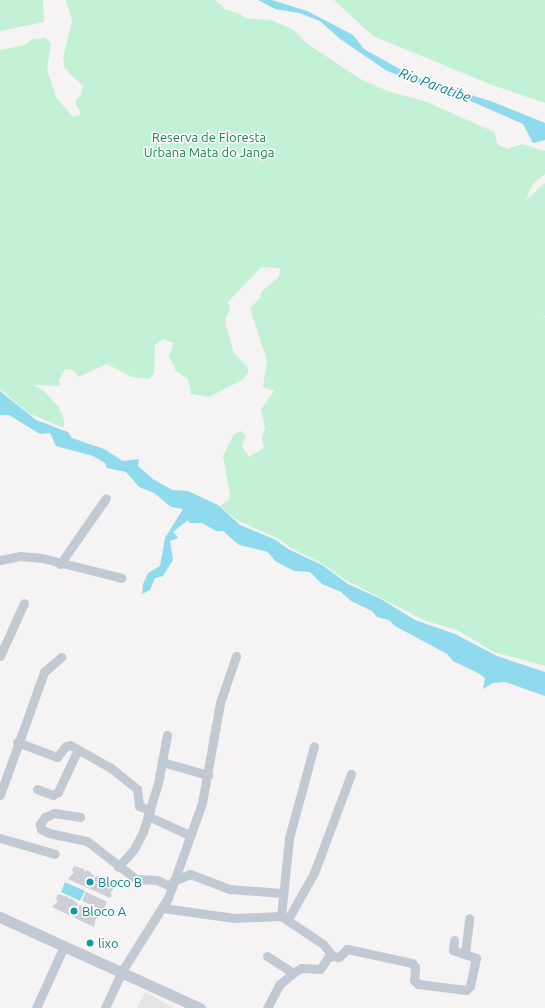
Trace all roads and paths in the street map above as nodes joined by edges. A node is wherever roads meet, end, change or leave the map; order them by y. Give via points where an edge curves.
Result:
1 (106, 498) dead end
2 (0, 560) edge
3 (60, 564) junction
4 (122, 578) dead end
5 (24, 603) dead end
6 (0, 656) edge
7 (236, 656) dead end
8 (61, 657) dead end
9 (167, 735) dead end
10 (17, 742) junction
11 (314, 746) dead end
12 (77, 751) junction
13 (162, 762) junction
14 (351, 774) dead end
15 (208, 775) junction
16 (37, 789) dead end
17 (0, 795) edge
18 (149, 813) junction
19 (80, 817) dead end
20 (189, 834) junction
21 (0, 838) edge
22 (56, 854) dead end
23 (118, 867) junction
24 (173, 884) junction
25 (282, 893) junction
26 (163, 908) junction
27 (285, 918) junction
28 (469, 918) dead end
29 (1, 921) edge
30 (454, 940) dead end
31 (64, 946) junction
32 (465, 953) junction
33 (332, 955) junction
34 (267, 956) dead end
35 (122, 971) junction
36 (293, 973) junction
37 (36, 1008) edge
38 (106, 1008) edge
39 (200, 1008) edge
40 (267, 1008) edge

1 - 3 street
2 - 3 street via 30,557
3 - 4 street
5 - 6 street
7 - 15 street via 220,703
8 - 10 street via 44,672 27,722
9 - 13 street
10 - 12 street via 57,757 67,745
10 - 17 street
11 - 25 street via 289,838
12 - 16 street via 58,792 53,795
12 - 18 street via 111,768 136,789 139,806
13 - 15 street
13 - 18 street
14 - 27 street via 314,873
15 - 20 street via 202,804
18 - 20 street
18 - 23 street via 137,843
19 - 23 street via 54,813 45,816 40,824 44,831 87,841 101,849
20 - 24 street
21 - 22 street
23 - 24 street via 136,879
24 - 25 street via 190,874 229,889
24 - 26 street
25 - 27 street
26 - 27 street via 234,918
26 - 35 street
27 - 33 street via 323,944
28 - 32 street
29 - 31 street
30 - 32 street via 452,949
31 - 35 street
31 - 37 street
32 - 33 street via 475,956 476,959 470,986 463,990 418,984 414,980 415,967 412,963 351,950 344,950 339,957
33 - 36 street via 320,969 301,968
34 - 36 street
35 - 38 street
35 - 39 street
36 - 40 street via 280,984

